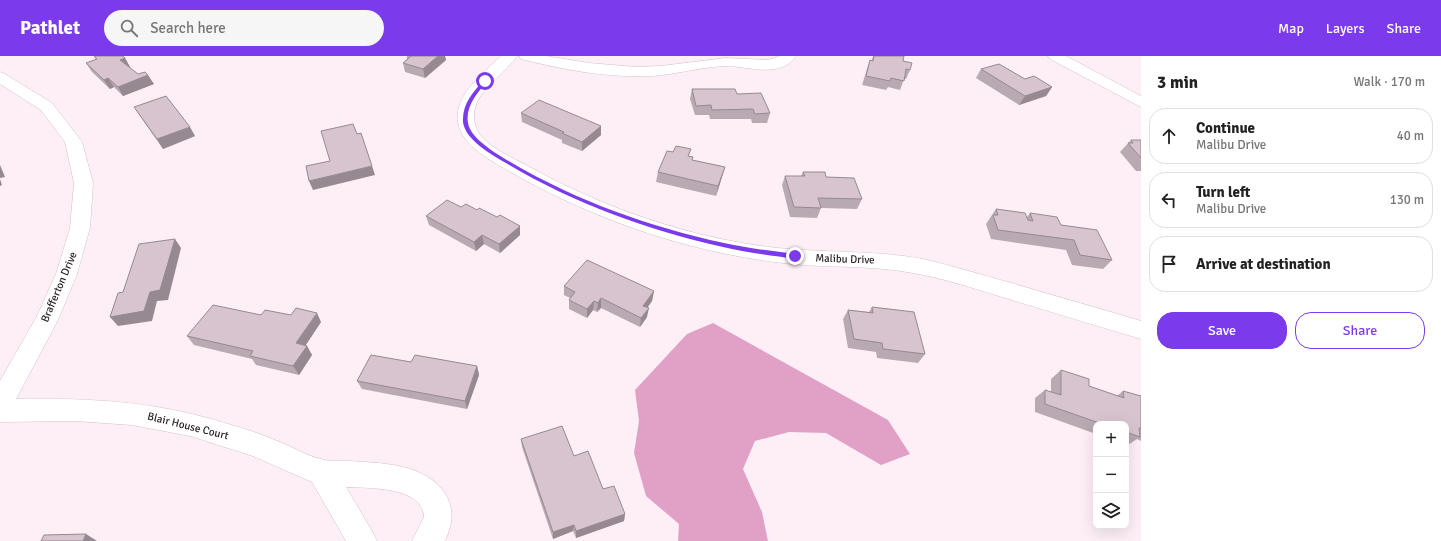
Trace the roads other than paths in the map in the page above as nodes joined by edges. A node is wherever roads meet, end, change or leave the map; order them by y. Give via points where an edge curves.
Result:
1 (510, 56) edge
2 (526, 56) edge
3 (789, 56) edge
4 (1055, 56) edge
5 (729, 59) edge
6 (0, 77) edge
7 (1141, 102) edge
8 (1141, 330) edge
9 (0, 404) edge
10 (0, 411) edge
11 (321, 472) junction
12 (362, 541) edge
13 (427, 541) edge

1 - 8 street, Malibu Drive via 471,98 466,113 469,131 491,152 541,182 569,195 604,210 724,246 777,255 860,258 913,265 956,275
2 - 5 street via 580,67 627,70 674,69
3 - 5 street via 781,62 768,64
4 - 7 street
6 - 9 street, Brafferton Drive via 29,92 62,122 78,152 83,173 84,197 79,234 65,279
10 - 11 street, Blair House Court via 73,410 152,416 254,444
11 - 12 street
11 - 13 street, Blair House Court via 392,479 409,482 422,488 435,500 438,512 438,523

